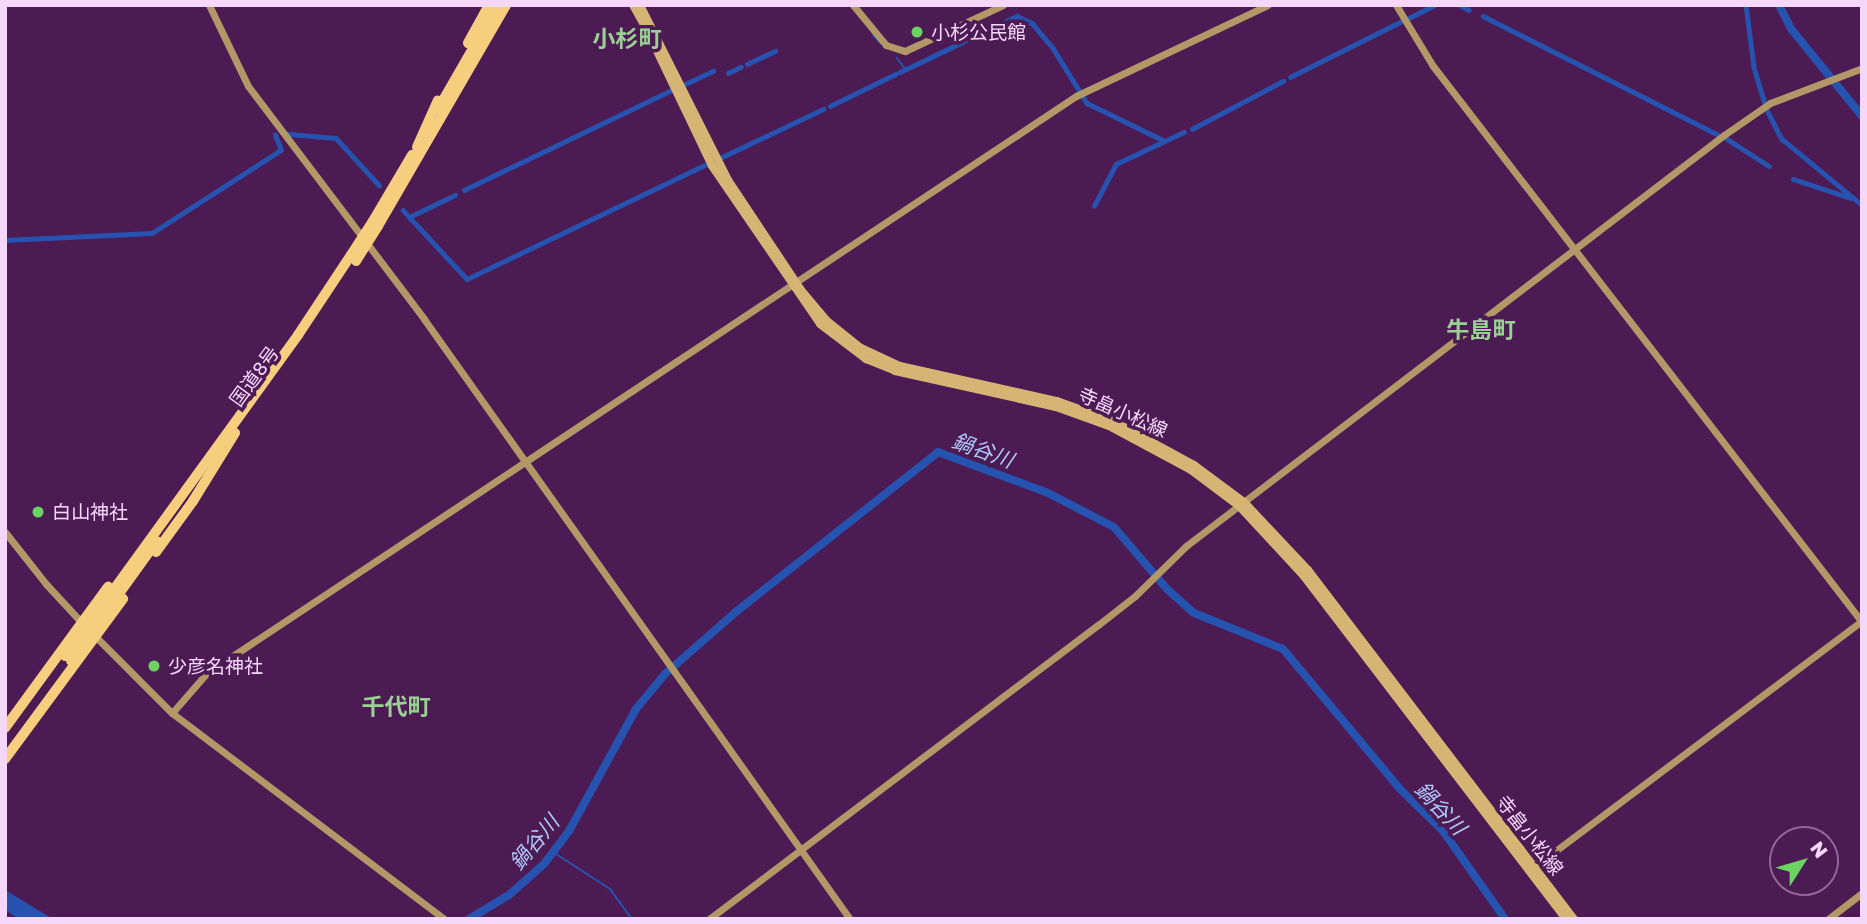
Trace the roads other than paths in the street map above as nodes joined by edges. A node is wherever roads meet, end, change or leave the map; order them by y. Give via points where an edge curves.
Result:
1 (209, 5) edge
2 (489, 5) edge
3 (498, 5) edge
4 (506, 5) edge
5 (513, 5) edge
6 (633, 5) edge
7 (640, 5) edge
8 (853, 5) edge
9 (1003, 5) edge
10 (1268, 5) edge
11 (1396, 5) edge
12 (1862, 68) edge
13 (417, 147) junction
14 (412, 168) junction
15 (375, 223) junction
16 (1574, 250) junction
17 (354, 258) junction
18 (793, 283) junction
19 (213, 458) junction
20 (526, 463) junction
21 (203, 471) junction
22 (1241, 504) junction
23 (5, 532) edge
24 (1862, 621) edge
25 (82, 623) junction
26 (96, 637) junction
27 (172, 713) junction
28 (5, 728) edge
29 (8, 745) edge
30 (5, 759) edge
31 (801, 850) junction
32 (1532, 869) junction
33 (1862, 893) edge
34 (442, 917) edge
35 (709, 919) edge
36 (850, 919) edge
37 (1566, 919) edge
38 (1574, 919) edge
39 (1828, 919) edge

1 - 20 street via 248,86
2 - 13 highway
3 - 13 highway, 国道8号
4 - 14 highway, 国道8号
5 - 14 highway
6 - 18 main road, 寺畠小松線 via 712,166
7 - 18 main road, 寺畠小松線 via 719,163
8 - 9 street via 886,45 905,51
10 - 18 street via 1080,94
11 - 16 street via 1433,66
12 - 16 street via 1766,106
13 - 15 highway, 国道8号
14 - 15 highway, 国道8号
15 - 17 highway, 国道8号, bridge
16 - 22 street
16 - 24 street
17 - 19 highway, 国道8号
17 - 19 highway, 国道8号 via 235,433
18 - 20 street
18 - 22 main road, 寺畠小松線 via 820,324 866,359 915,377 1056,407 1109,426 1191,470
19 - 21 highway, 国道8号
20 - 27 street via 205,675
20 - 31 street
21 - 25 highway
21 - 26 highway
21 - 29 highway, 国道8号, bridge
22 - 31 street via 1087,633
22 - 32 main road, 寺畠小松線 via 1308,570
23 - 25 street
24 - 32 street
25 - 26 street
25 - 28 highway
26 - 27 street
26 - 29 highway
27 - 34 street
29 - 30 highway
31 - 35 street
31 - 36 street
32 - 37 main road, 寺畠小松線
32 - 38 main road, 寺畠小松線
33 - 39 street

